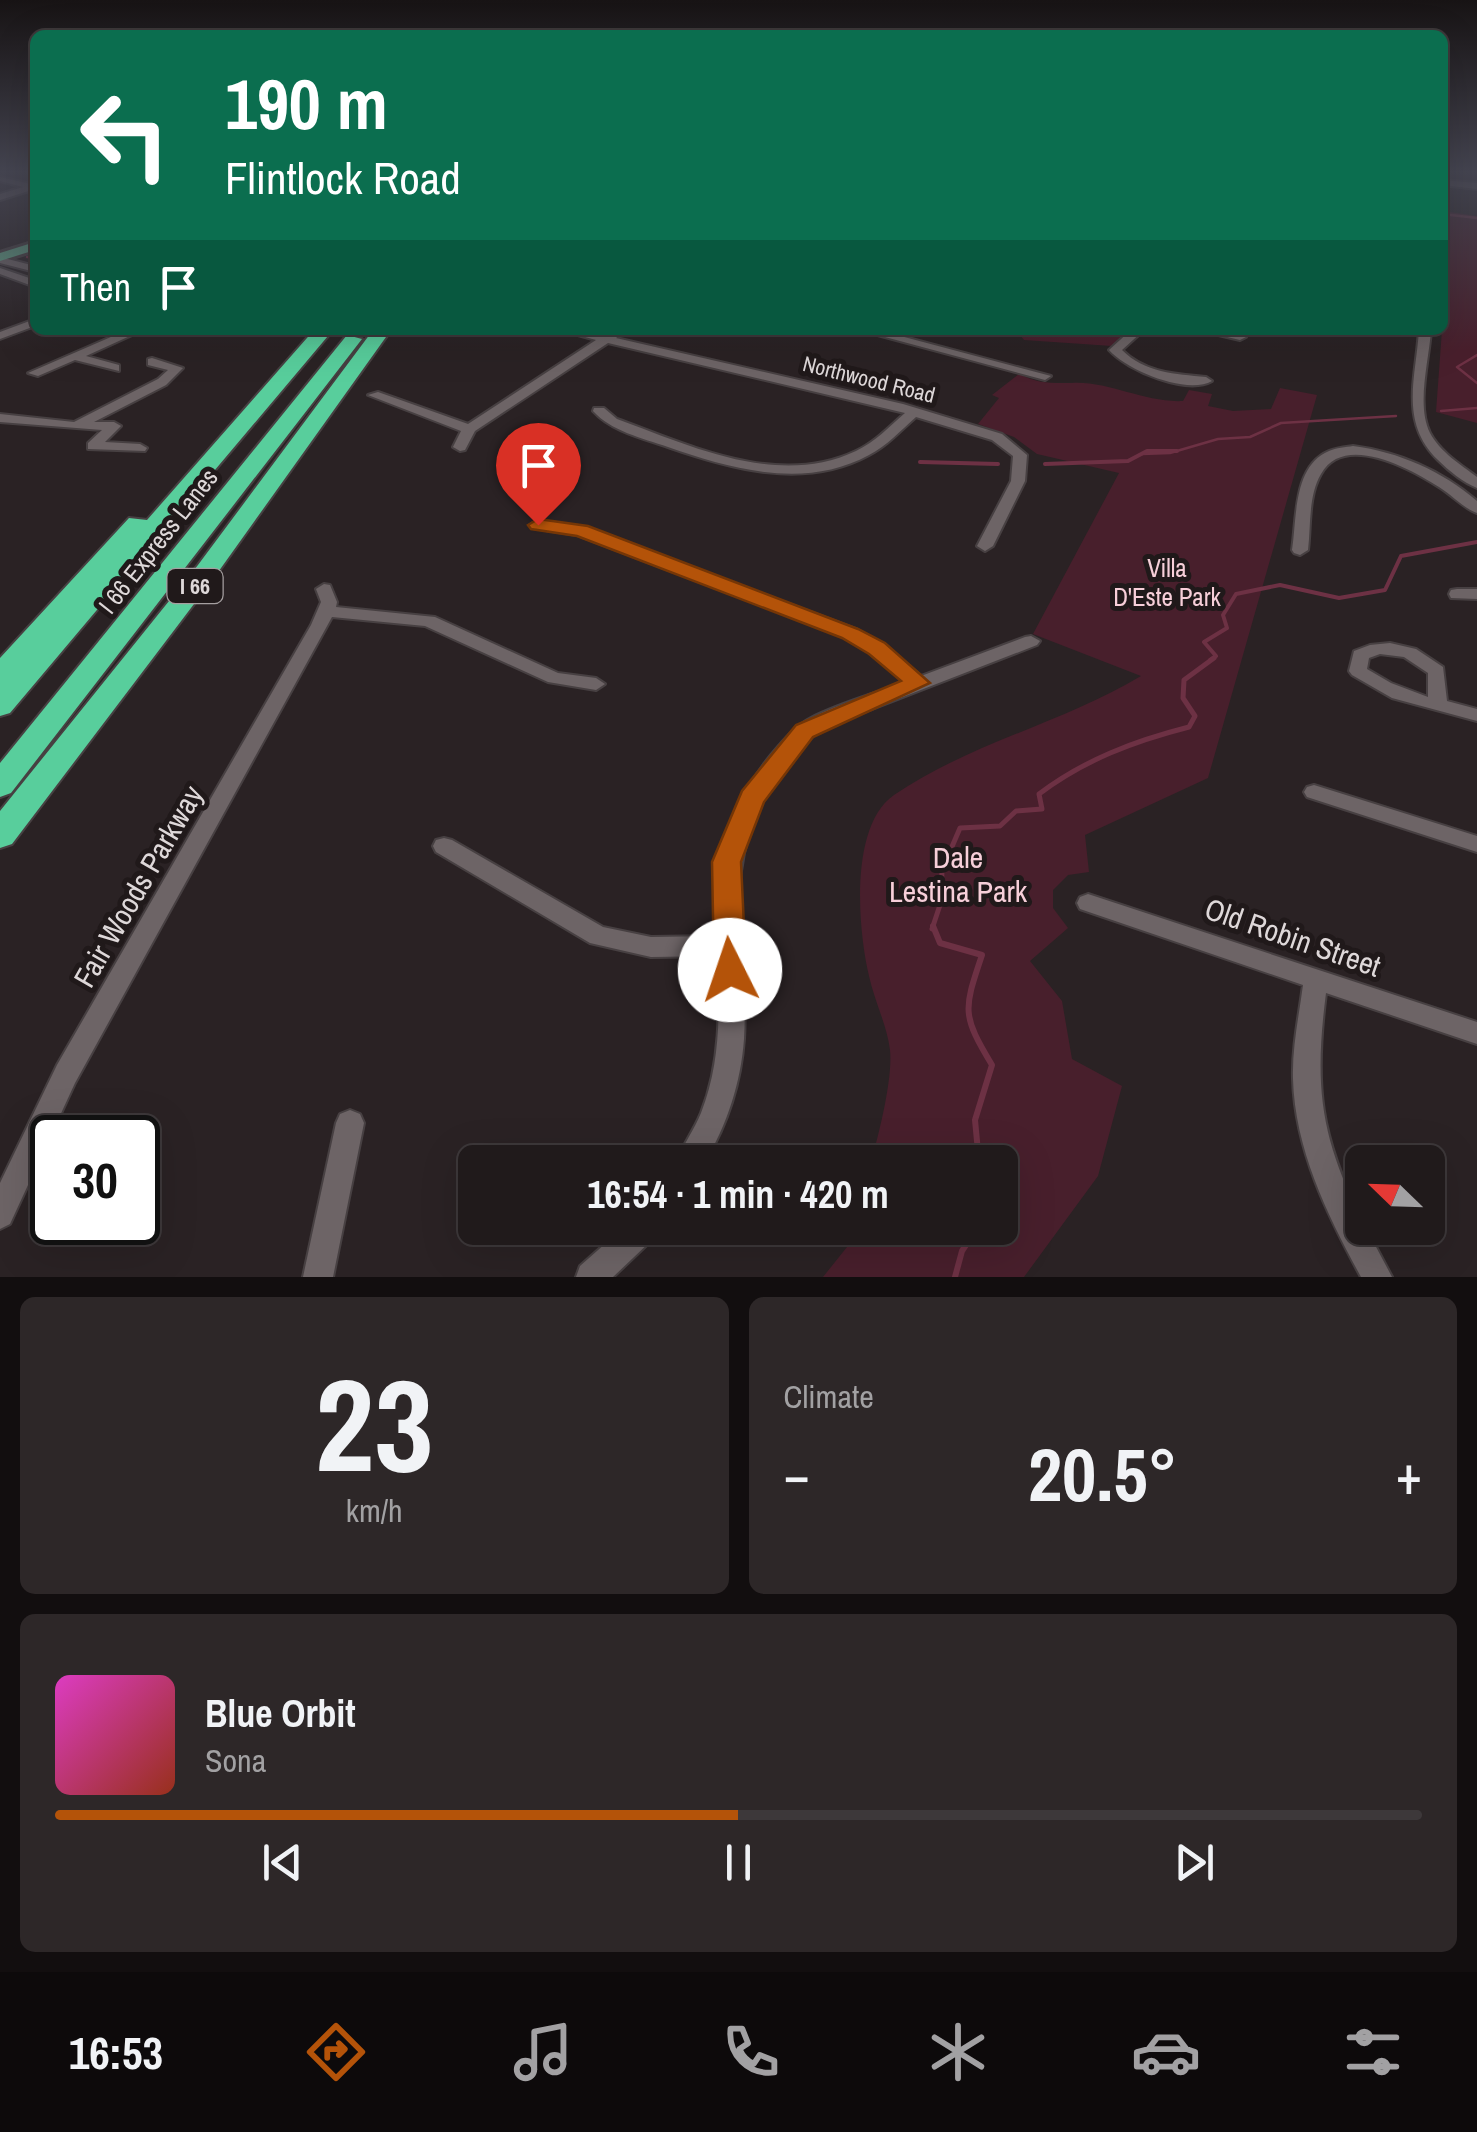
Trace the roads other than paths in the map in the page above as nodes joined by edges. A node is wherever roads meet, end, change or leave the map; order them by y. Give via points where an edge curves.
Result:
1 (30, 245) edge
2 (0, 256) edge
3 (30, 267) edge
4 (0, 271) edge
5 (30, 282) edge
6 (30, 324) edge
7 (125, 335) edge
8 (302, 335) edge
9 (320, 335) edge
10 (355, 335) edge
11 (378, 335) edge
12 (583, 335) edge
13 (613, 335) edge
14 (885, 335) edge
15 (1132, 335) edge
16 (1230, 335) edge
17 (1425, 335) edge
18 (0, 336) edge
19 (1240, 337) dead end
20 (604, 341) junction
21 (74, 356) junction
22 (152, 362) dead end
23 (114, 368) dead end
24 (34, 373) dead end
25 (1045, 376) dead end
26 (1206, 380) dead end
27 (374, 395) dead end
28 (599, 411) dead end
29 (914, 412) junction
30 (0, 418) edge
31 (76, 426) junction
32 (469, 429) junction
33 (460, 447) dead end
34 (140, 448) dead end
35 (1443, 460) junction
36 (1415, 466) junction
37 (1477, 484) edge
38 (1477, 509) edge
39 (538, 525) dead end
40 (985, 546) dead end
41 (1300, 550) dead end
42 (1457, 594) dead end
43 (1477, 594) edge
44 (1031, 641) dead end
45 (0, 674) edge
46 (918, 683) junction
47 (596, 684) dead end
48 (1438, 704) dead end
49 (0, 706) edge
50 (1477, 716) edge
51 (0, 785) edge
52 (1314, 792) dead end
53 (0, 835) edge
54 (1477, 844) edge
55 (444, 846) dead end
56 (1088, 904) dead end
57 (728, 946) junction
58 (1316, 979) junction
59 (1477, 1033) edge
60 (350, 1124) dead end
61 (699, 1145) edge
62 (0, 1214) edge
63 (626, 1245) edge
64 (318, 1277) edge
65 (591, 1277) edge
66 (1378, 1277) edge

1 - 2 main road
2 - 3 street
4 - 5 street
6 - 18 street
7 - 21 street
8 - 45 highway
9 - 49 highway, I 66 Express Lanes
10 - 51 highway, I 66 Express Lanes
11 - 53 highway, I 66 via 207,570
12 - 20 street, Northwood Road
13 - 20 street
14 - 25 street
15 - 26 street via 1114,350 1126,363 1149,375
16 - 19 street
17 - 35 street via 1416,422 1424,442
20 - 29 street, Northwood Road
20 - 32 street
21 - 23 street
21 - 24 street
22 - 31 street via 177,368
27 - 32 street
28 - 29 street via 612,422 724,460 783,470 858,456
29 - 40 street, Northwood Road via 997,438 1020,455 1018,481
30 - 31 street
31 - 34 street via 114,426 93,446
32 - 33 street
35 - 36 street
35 - 37 street
36 - 38 street via 1454,486
36 - 41 street via 1362,451 1338,452 1319,464
39 - 46 street via 580,530 850,634
42 - 43 street
44 - 46 street
46 - 57 street via 816,723 764,780 739,821 726,862
47 - 62 street, Fair Woods Parkway via 554,678 429,621 326,600 66,1074
48 - 50 street
52 - 54 street
55 - 57 street via 598,936 651,947
56 - 58 street, Old Robin Street
57 - 61 street via 730,1054
58 - 59 street, Old Robin Street
58 - 66 street via 1306,1076 1311,1124 1337,1198
60 - 64 street
63 - 65 street

